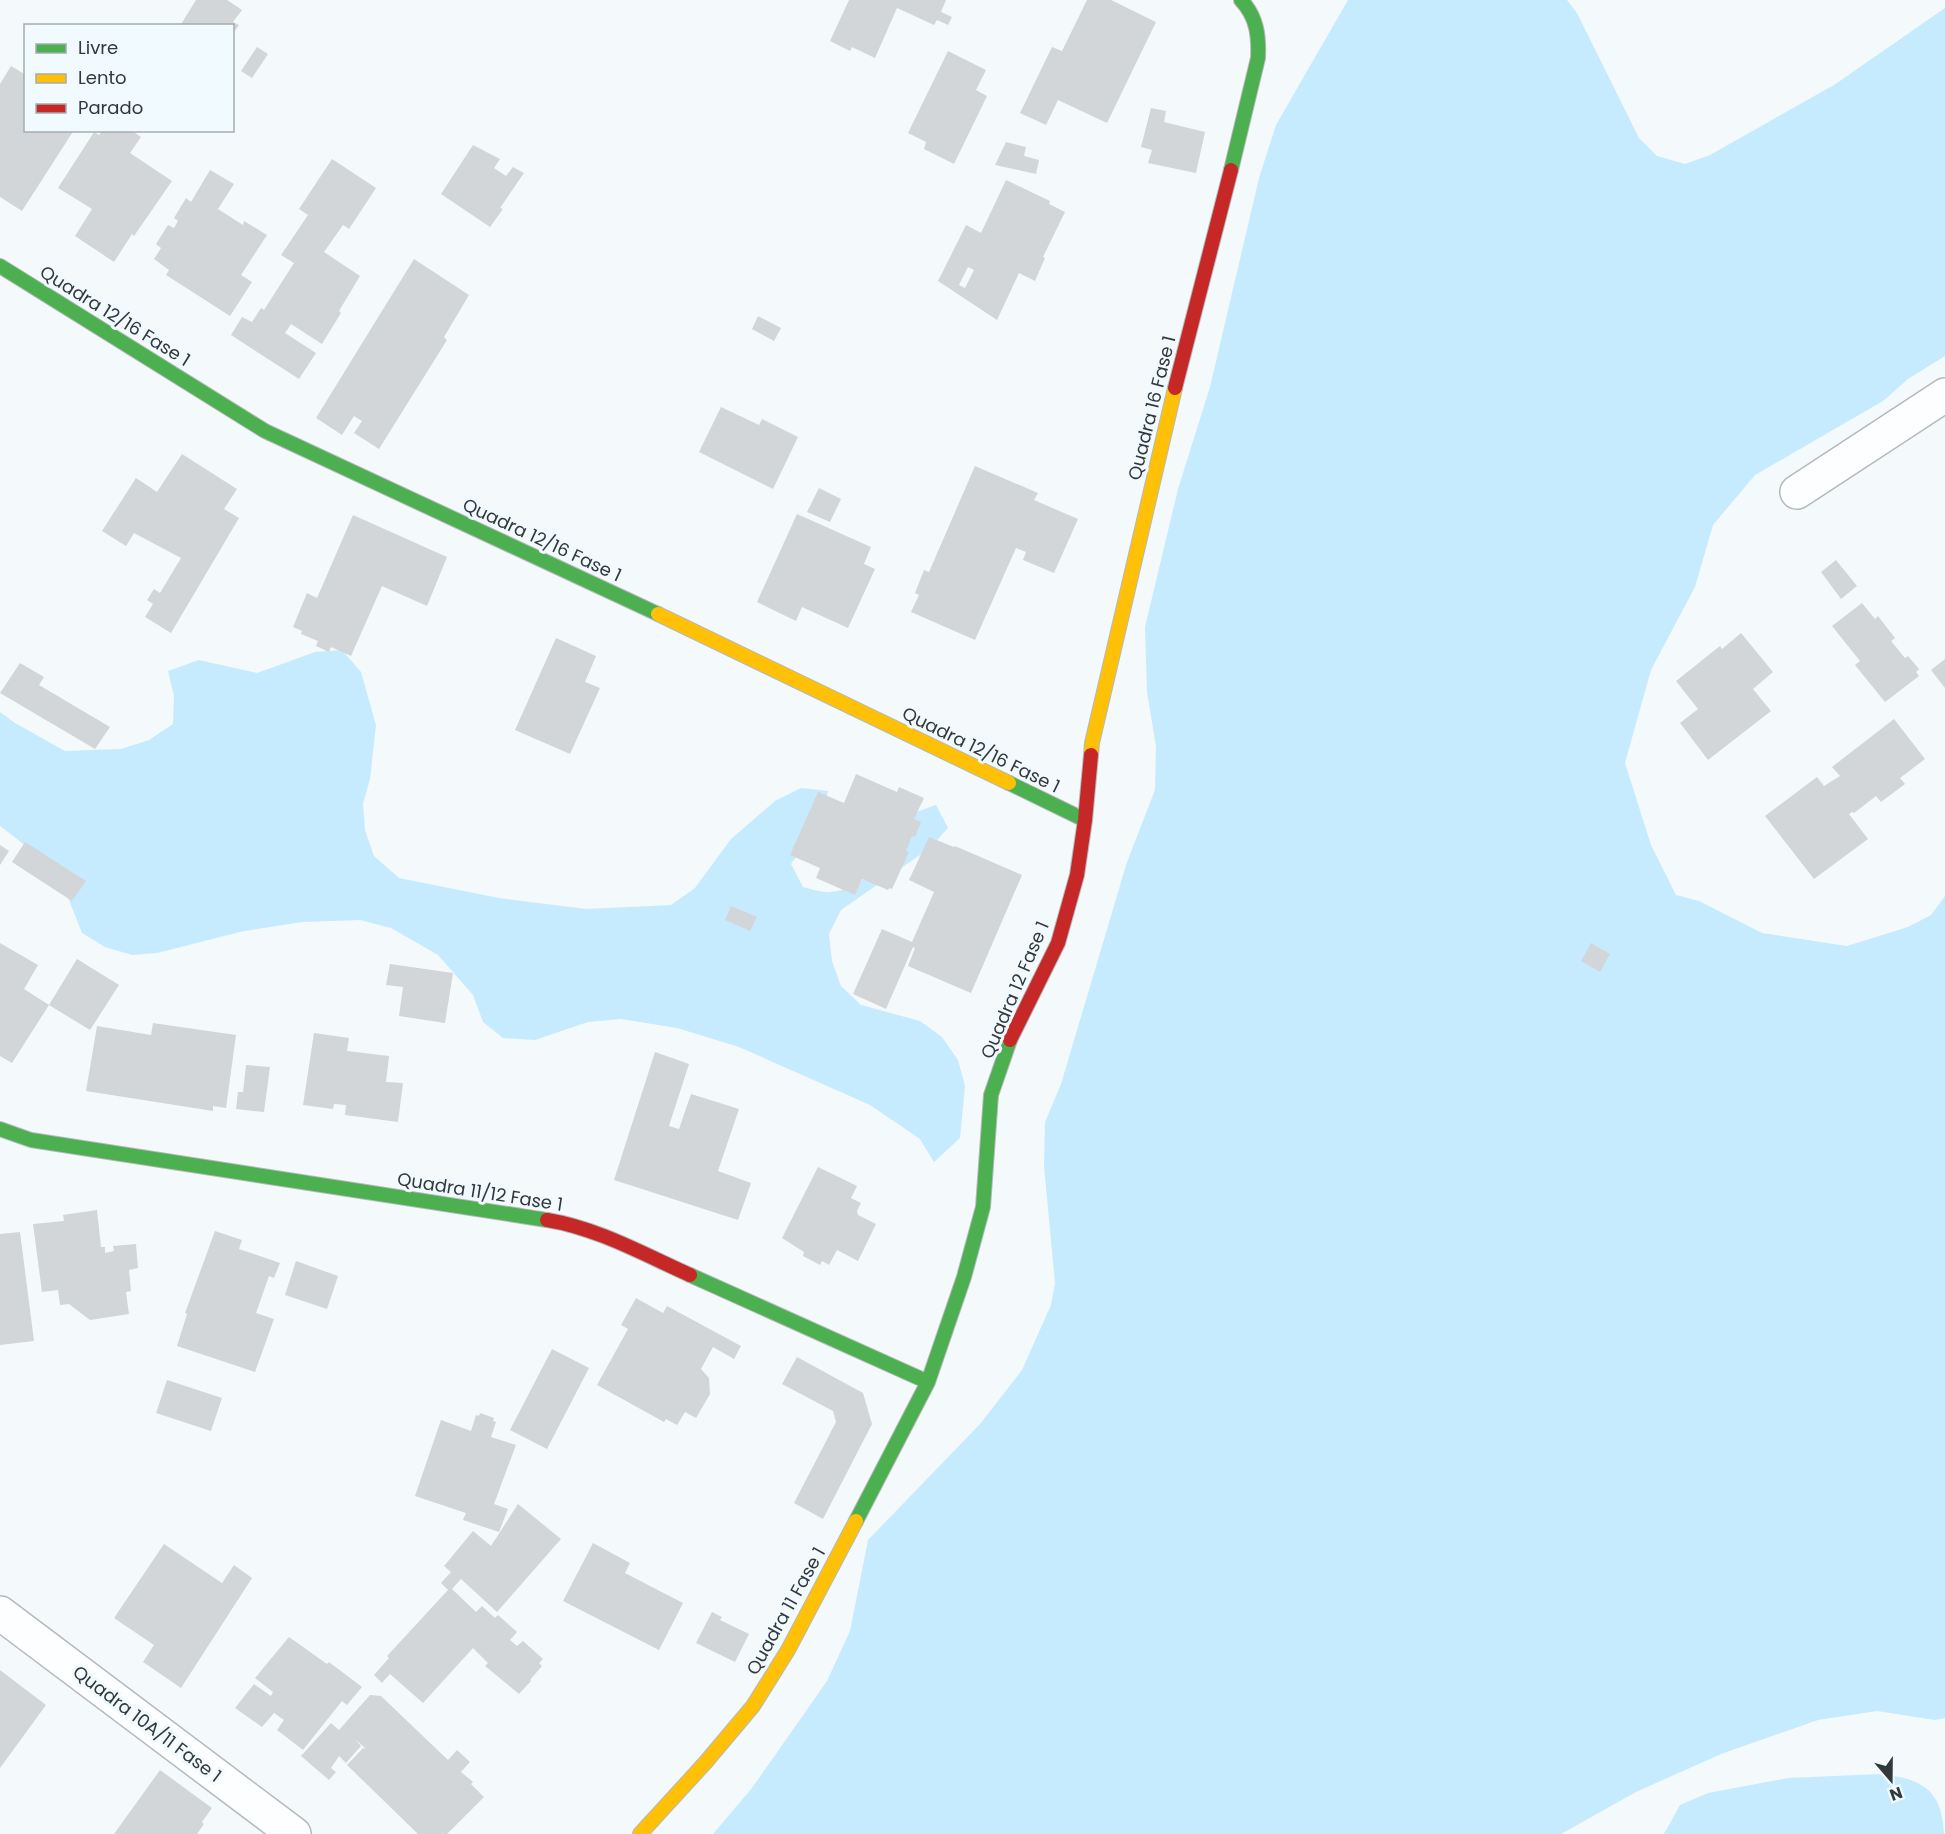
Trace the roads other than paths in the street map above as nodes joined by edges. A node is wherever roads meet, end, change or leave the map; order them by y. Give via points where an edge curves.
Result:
1 (1245, 4) edge
2 (0, 266) edge
3 (1945, 395) edge
4 (1797, 492) dead end
5 (1085, 820) junction
6 (0, 1129) edge
7 (928, 1382) junction
8 (0, 1613) edge
9 (294, 1834) edge
10 (640, 1834) edge

1 - 5 street, Quadra 16 Fase 1 via 1257,30 1257,67 1168,414 1095,731
2 - 5 street, Quadra 12/16 Fase 1 via 265,430 730,647
3 - 4 street
5 - 7 street, Quadra 12 Fase 1 via 1077,875 1058,943 1010,1040 991,1095 983,1207
6 - 7 street, Quadra 11/12 Fase 1 via 31,1140 571,1224
7 - 10 street, Quadra 11 Fase 1 via 788,1650 753,1706
8 - 9 street, Quadra 10A/11 Fase 1

